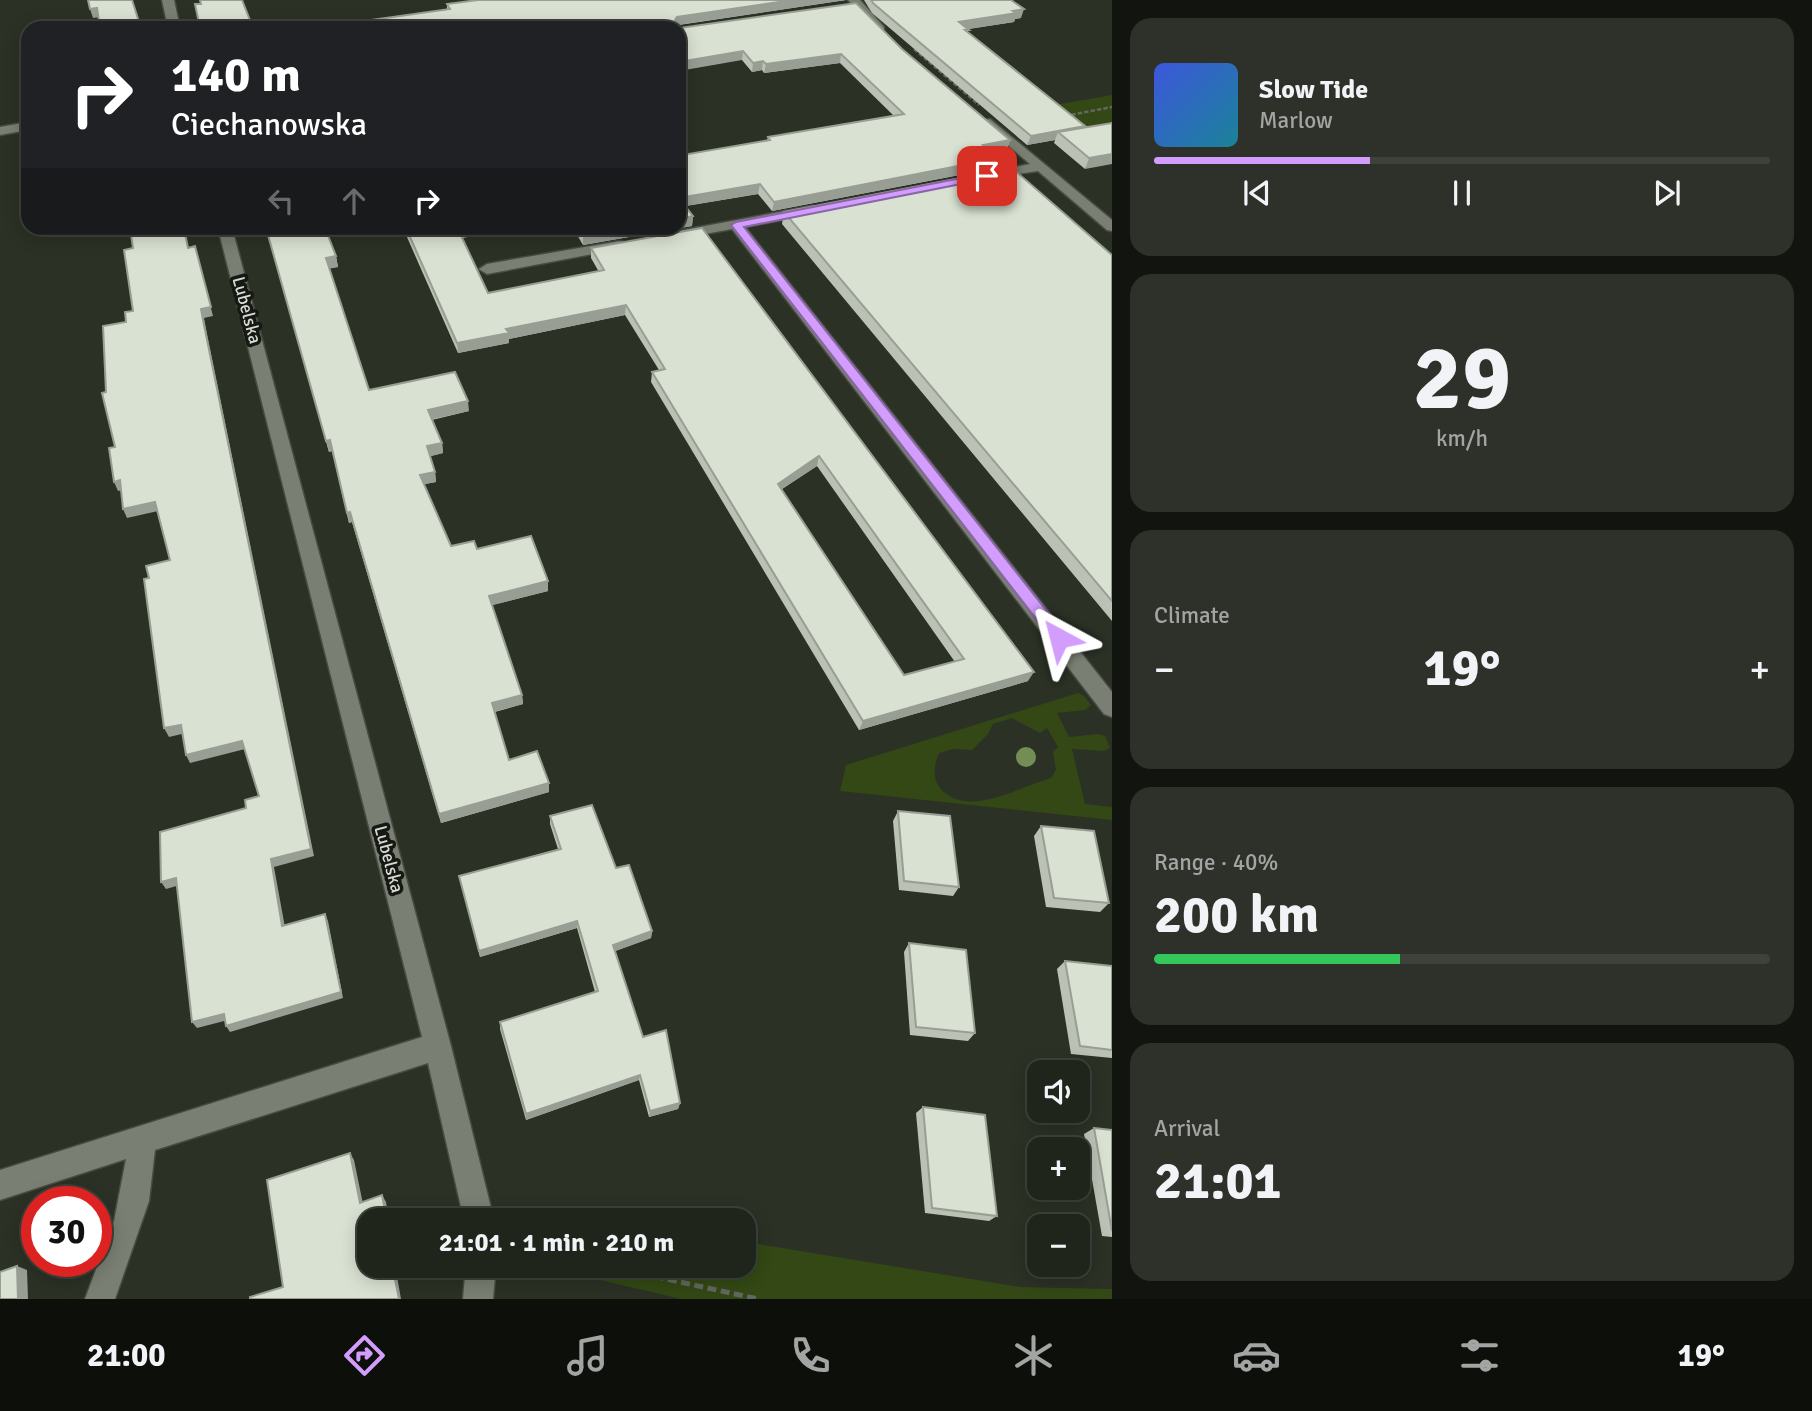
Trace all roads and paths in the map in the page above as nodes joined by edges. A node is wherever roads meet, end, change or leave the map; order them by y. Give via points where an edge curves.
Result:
1 (167, 0) edge
2 (856, 3) edge
3 (843, 7) edge
4 (172, 21) edge
5 (886, 35) edge
6 (981, 94) edge
7 (970, 96) edge
8 (1112, 107) edge
9 (978, 113) edge
10 (1059, 117) edge
11 (21, 128) edge
12 (0, 131) edge
13 (1040, 166) junction
14 (967, 180) edge
15 (824, 208) edge
16 (1112, 208) edge
17 (1093, 211) junction
18 (736, 225) junction
19 (1112, 228) edge
20 (686, 234) edge
21 (227, 235) edge
22 (681, 235) edge
23 (659, 239) edge
24 (632, 243) edge
25 (487, 269) dead end
26 (1110, 700) edge
27 (438, 1046) junction
28 (141, 1140) junction
29 (0, 1185) edge
30 (476, 1208) edge
31 (480, 1278) edge
32 (660, 1278) edge
33 (100, 1299) edge
34 (478, 1299) edge
35 (758, 1299) edge

1 - 4 street
2 - 3 street
2 - 5 street
6 - 7 path
8 - 10 path
9 - 13 street
11 - 12 street
13 - 14 street
13 - 17 street
15 - 18 street
16 - 17 street
17 - 19 street
18 - 20 street
18 - 26 street
21 - 27 street, Lubelska
22 - 23 street
24 - 25 street
27 - 28 street
27 - 30 street, Lubelska
28 - 29 street
28 - 33 street via 142,1170 134,1207
31 - 34 street
32 - 35 path

